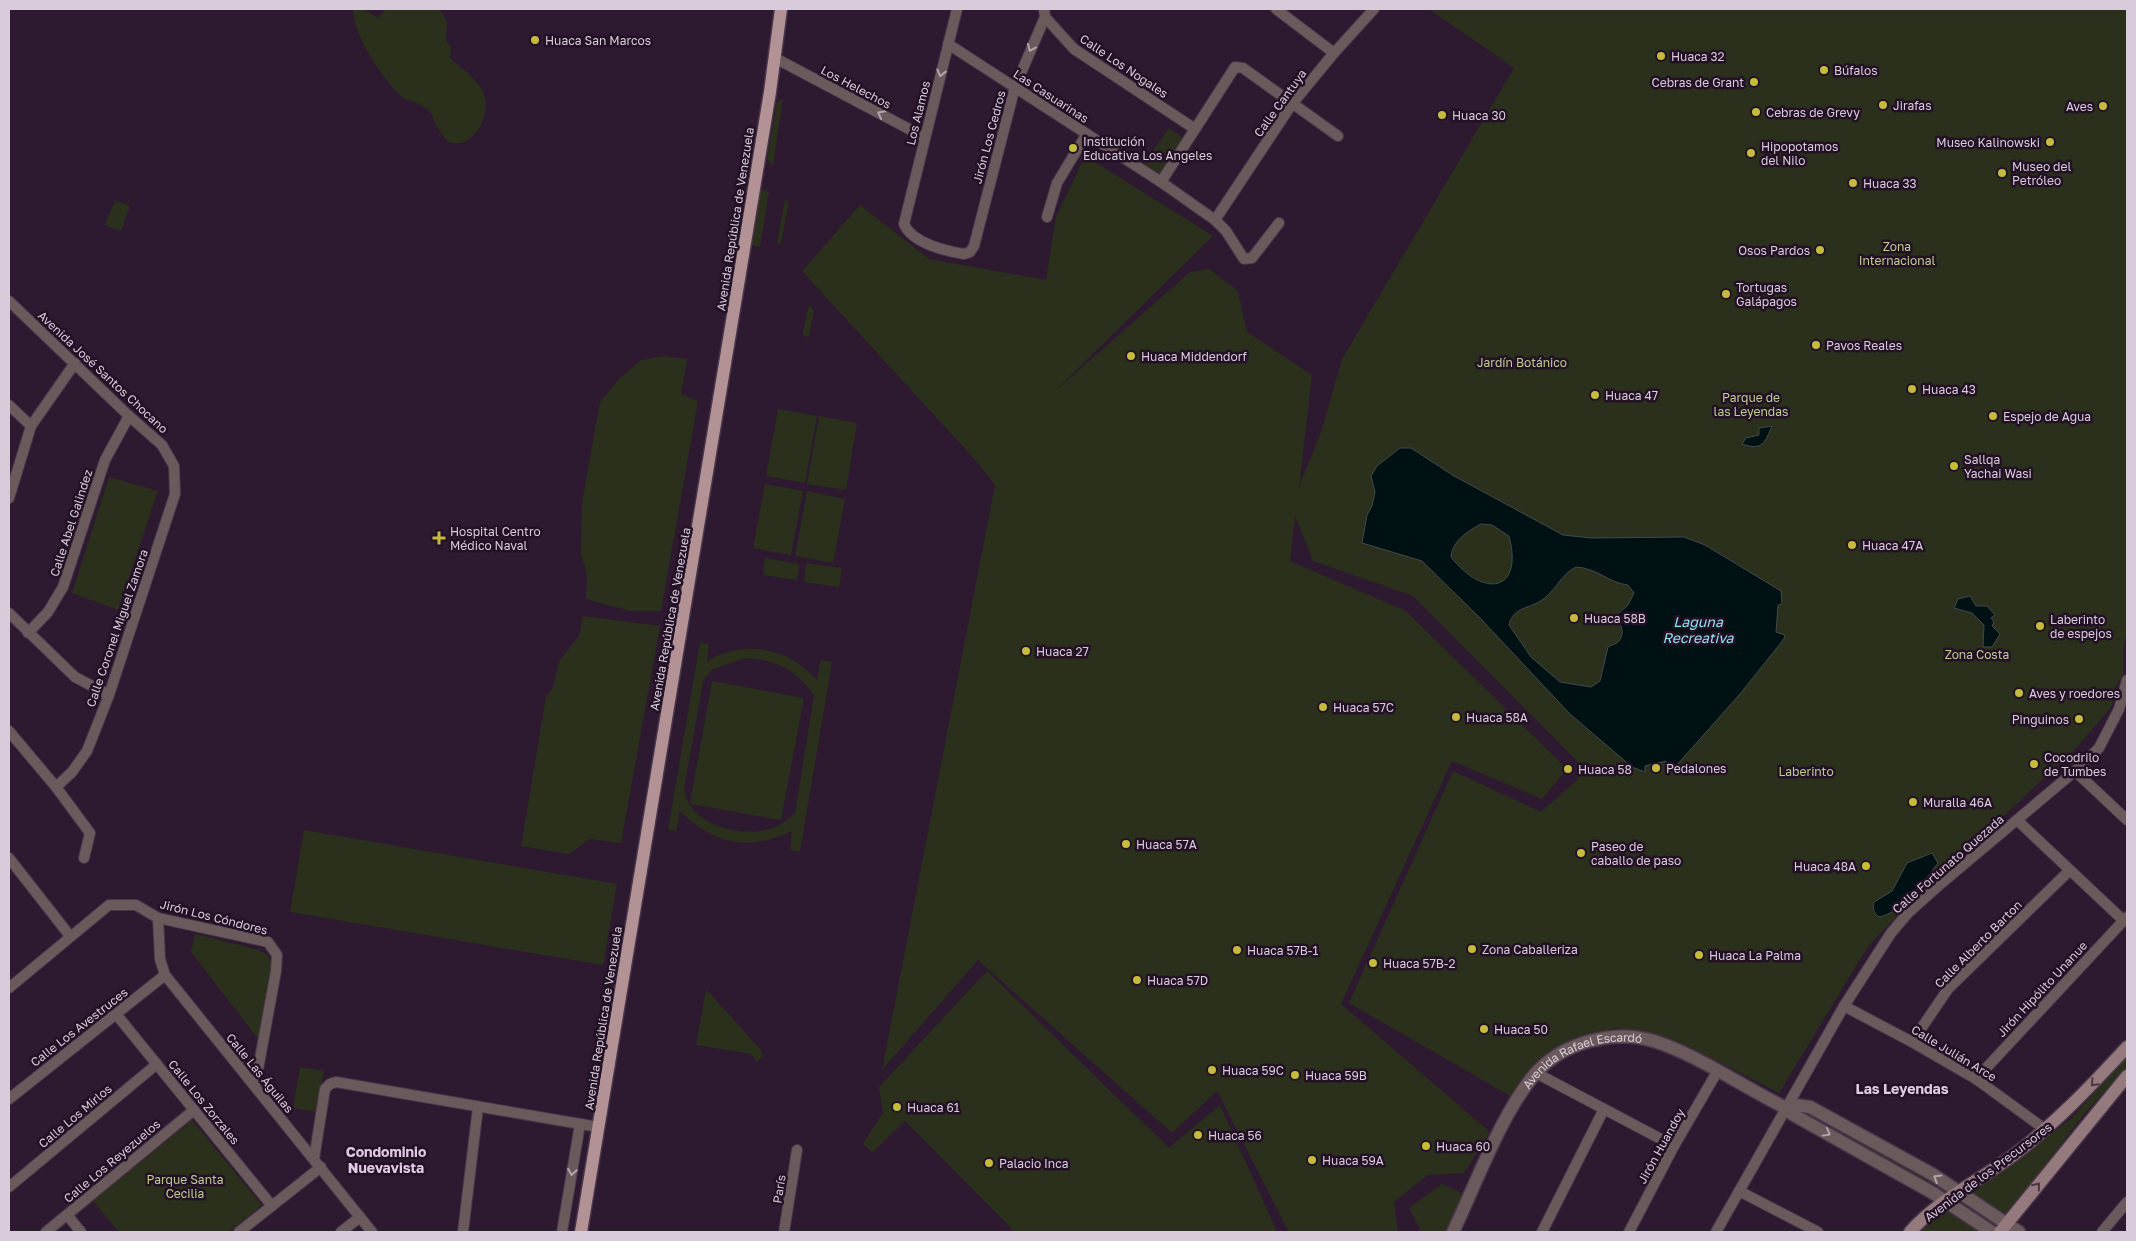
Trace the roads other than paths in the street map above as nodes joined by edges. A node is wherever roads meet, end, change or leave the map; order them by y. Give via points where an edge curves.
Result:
1 (781, 9) edge
2 (957, 9) edge
3 (1374, 9) edge
4 (1282, 10) edge
5 (1044, 13) edge
6 (948, 44) junction
7 (1334, 53) junction
8 (775, 58) junction
9 (1015, 88) junction
10 (1292, 104) junction
11 (1195, 129) junction
12 (1086, 134) junction
13 (1338, 136) dead end
14 (924, 137) junction
15 (1161, 182) junction
16 (1048, 217) dead end
17 (1215, 220) junction
18 (1279, 223) dead end
19 (904, 224) joint
20 (9, 301) edge
21 (74, 364) junction
22 (9, 405) edge
23 (129, 416) junction
24 (31, 426) junction
25 (174, 466) joint
26 (9, 498) edge
27 (9, 612) edge
28 (28, 633) junction
29 (2127, 680) edge
30 (108, 695) junction
31 (2119, 709) junction
32 (2127, 717) edge
33 (9, 731) edge
34 (2075, 771) junction
35 (56, 788) junction
36 (2017, 820) junction
37 (2127, 820) edge
38 (84, 858) dead end
39 (11, 865) edge
40 (2069, 871) junction
41 (158, 918) junction
42 (2125, 919) edge
43 (70, 936) junction
44 (165, 976) junction
45 (9, 988) edge
46 (1844, 1006) junction
47 (116, 1014) junction
48 (1912, 1042) junction
49 (2127, 1047) edge
50 (157, 1064) junction
51 (1717, 1072) junction
52 (1536, 1073) junction
53 (2127, 1076) edge
54 (1976, 1079) junction
55 (255, 1086) junction
56 (9, 1099) edge
57 (478, 1107) junction
58 (1786, 1108) junction
59 (1604, 1109) junction
60 (194, 1110) junction
61 (580, 1124) junction
62 (598, 1128) junction
63 (2046, 1130) junction
64 (1674, 1146) junction
65 (797, 1150) dead end
66 (317, 1163) junction
67 (9, 1187) edge
68 (1739, 1191) junction
69 (1958, 1191) junction
70 (1946, 1200) junction
71 (2127, 1202) edge
72 (272, 1206) junction
73 (67, 1215) junction
74 (360, 1217) junction
75 (2003, 1228) edge
76 (1803, 1229) edge
77 (46, 1232) edge
78 (82, 1232) edge
79 (239, 1232) edge
80 (341, 1232) edge
81 (372, 1232) edge
82 (463, 1232) edge
83 (562, 1232) edge
84 (581, 1232) edge
85 (784, 1232) edge
86 (1453, 1232) edge
87 (1542, 1232) edge
88 (1629, 1232) edge
89 (1716, 1232) edge
90 (1818, 1232) edge
91 (1910, 1232) edge
92 (1992, 1232) edge
93 (2019, 1232) edge
94 (2102, 1232) edge

1 - 8 main road, Avenida República de Venezuela
2 - 6 street, Los Alamos
3 - 7 street, Calle Cantuya
4 - 7 street
5 -> 9 street, Jirón Los Cedros
5 - 11 street, Calle Los Nogales via 1074,48
6 - 9 street, Las Casuarinas
6 -> 14 street, Los Alamos
7 - 10 street, Calle Cantuya
14 -> 8 street, Los Helechos
8 - 62 main road, Avenida República de Venezuela
9 - 12 street, Las Casuarinas
9 - 19 street, Jirón Los Cedros via 974,246 966,254 957,253 916,237
10 - 11 street via 1242,68 1234,68
10 - 13 street
10 - 17 street, Calle Cantuya
11 - 15 street
12 - 15 street, Las Casuarinas
12 - 16 street via 1059,180
14 - 19 street, Los Alamos
15 - 17 street, Las Casuarinas
17 - 18 street, Las Casuarinas via 1246,260 1252,258
20 - 21 street, Avenida José Santos Chocano
21 - 23 street, Avenida José Santos Chocano
21 - 24 street
22 - 24 street
23 - 25 street, Avenida José Santos Chocano via 162,445
23 - 28 street, Calle Abel Galindez via 105,460 63,587 48,612
24 - 26 street
25 - 30 street, Calle Coronel Miguel Zamora via 175,494
27 - 28 street
28 - 30 street via 75,677
29 - 31 street, Calle Fortunato Quezada
30 - 35 street, Calle Coronel Miguel Zamora via 87,752
31 - 32 street
31 - 34 street, Calle Fortunato Quezada via 2099,748
33 - 35 street
34 - 36 street, Calle Fortunato Quezada
34 - 37 street
35 - 38 street via 90,833
36 - 40 street
36 - 46 street, Calle Fortunato Quezada via 1908,913 1891,933
39 - 43 street
40 - 42 street
40 - 48 street, Calle Alberto Barton via 1948,989
41 - 43 street, Jirón Los Cóndores via 136,905 109,905
41 - 44 street, Calle Las Águilas via 160,959
41 - 55 street, Jirón Los Cóndores via 268,942 273,948 277,955 276,971
42 - 54 street, Jirón Hipólito Unanue
43 - 45 street, Jirón Los Cóndores
44 - 47 street, Calle Los Avestruces
44 - 55 street, Calle Las Águilas
46 - 48 street, Calle Julián Arce
46 - 58 street, Calle Fortunato Quezada
47 - 50 street, Calle Los Zorzales
47 - 56 street, Calle Los Avestruces
48 - 54 street, Calle Julián Arce
49 -> 63 main road, Avenida de los Precursores
50 - 60 street, Calle Los Zorzales
50 - 67 street, Calle Los Mirlos
51 - 52 street, Avenida Rafael Escardó via 1653,1041 1622,1037 1592,1040 1562,1054
51 - 58 street, Avenida Rafael Escardó
51 - 64 street, Jirón Huandoy
52 - 59 street
52 - 86 street, Avenida Rafael Escardó via 1510,1113
75 -> 53 main road
54 - 63 street, Calle Julián Arce
55 - 66 street, Calle Las Águilas
57 - 61 street
57 - 66 street via 336,1082 330,1084 325,1089
57 - 82 street
58 - 68 street, Calle Fortunato Quezada
69 -> 58 street, Avenida Rafael Escardó via 1810,1107 1794,1105
58 -> 70 street, Avenida Rafael Escardó
59 - 64 street
59 - 87 street
60 - 72 street, Calle Los Zorzales
60 - 73 street, Calle Los Reyezuelos
61 - 62 street
61 -> 83 street
62 - 84 main road, Avenida República de Venezuela
63 - 69 main road, Avenida de los Precursores via 2009,1159
64 - 88 street, Jirón Huandoy
65 - 85 street, París
66 - 72 street
66 - 74 street, Calle Las Águilas
68 - 76 street
68 - 89 street, Calle Fortunato Quezada
69 - 70 main road, Avenida de los Precursores
69 - 75 street, Avenida Rafael Escardó
70 - 91 main road, Avenida de los Precursores
70 - 92 street, Avenida Rafael Escardó
71 - 94 street
72 - 79 street
73 - 77 street, Calle Los Reyezuelos
73 - 78 street
74 - 80 street
74 - 81 street, Calle Las Águilas
75 - 93 street, Avenida Rafael Escardó
76 - 90 street

